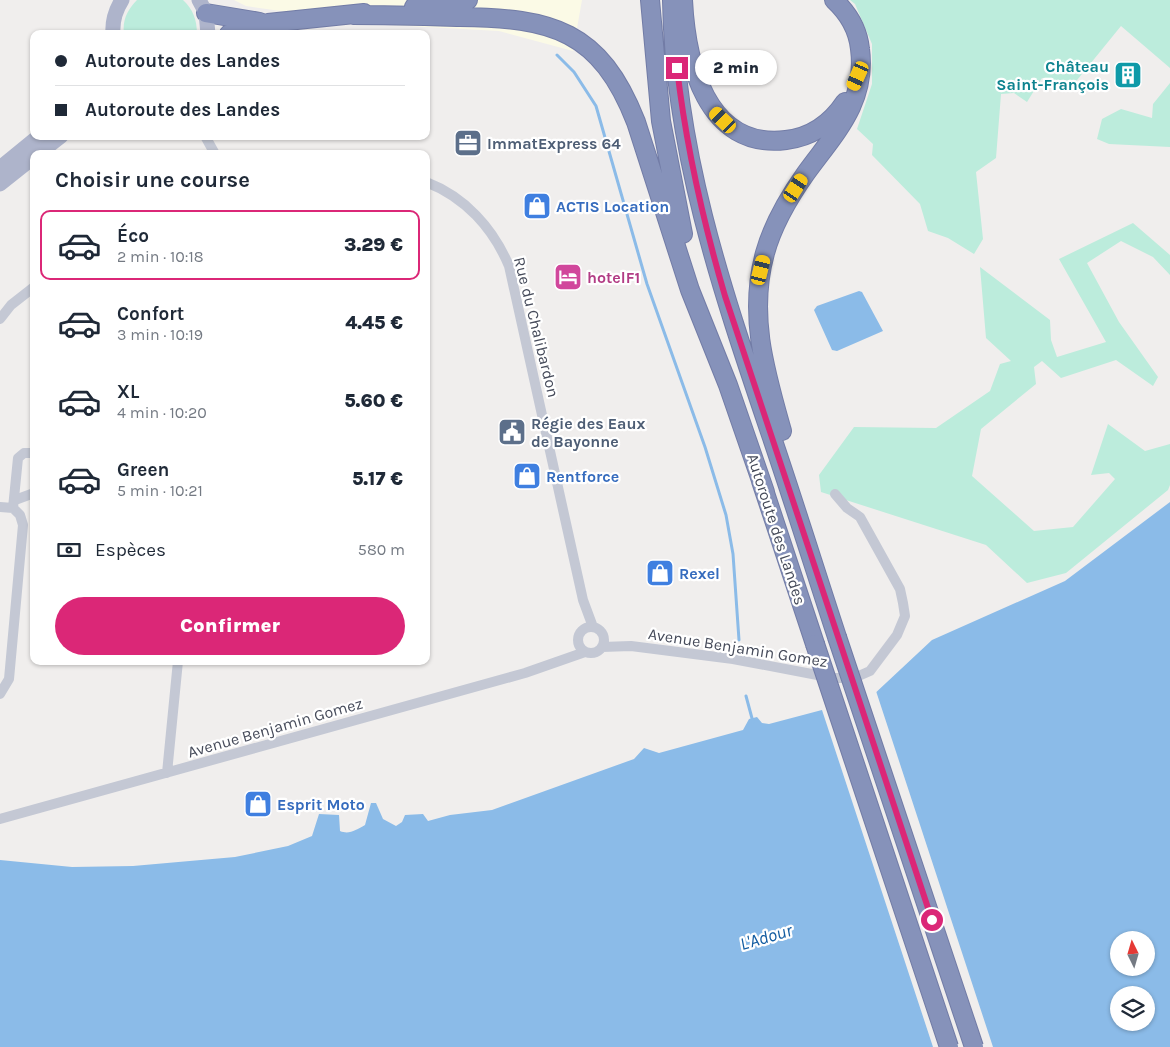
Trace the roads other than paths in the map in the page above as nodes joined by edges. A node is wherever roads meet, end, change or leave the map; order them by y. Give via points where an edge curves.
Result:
1 (122, 0) edge
2 (468, 0) edge
3 (834, 0) edge
4 (678, 2) edge
5 (651, 3) edge
6 (202, 7) edge
7 (353, 14) junction
8 (268, 23) junction
9 (113, 30) edge
10 (207, 30) edge
11 (243, 30) edge
12 (862, 66) junction
13 (34, 140) edge
14 (55, 140) edge
15 (43, 150) edge
16 (30, 160) edge
17 (0, 168) edge
18 (0, 184) edge
19 (430, 184) edge
20 (30, 290) edge
21 (0, 319) edge
22 (30, 453) edge
23 (765, 492) junction
24 (835, 494) dead end
25 (30, 496) edge
26 (30, 502) edge
27 (14, 504) junction
28 (0, 507) edge
29 (823, 595) junction
30 (588, 628) junction
31 (603, 635) junction
32 (578, 640) junction
33 (631, 646) junction
34 (602, 647) junction
35 (585, 652) junction
36 (558, 663) junction
37 (178, 665) edge
38 (0, 694) edge
39 (167, 773) junction
40 (0, 819) edge
41 (949, 1047) edge
42 (974, 1047) edge

1 - 9 main road
2 - 7 highway
3 - 12 highway via 858,34
4 - 12 highway via 691,58 705,96 723,120 751,137 781,141 818,130 839,110
4 - 29 highway, Autoroute des Landes via 681,105 709,243
5 - 23 highway, Autoroute des Landes via 661,122 676,203 696,279
6 - 8 highway
6 - 10 main road
7 - 8 highway
7 - 23 highway via 521,19 554,28 576,39 610,70 636,122 690,290
8 - 11 highway
12 - 29 highway via 858,93 849,113 779,217 766,252 758,288 757,326 764,368 823,559
13 - 17 main road
14 - 15 main road
16 - 18 main road
19 - 30 street, Rue du Chalibardon via 454,196 472,211 489,229 509,266
20 - 21 street
22 - 27 street via 18,458
23 - 41 highway, Autoroute des Landes, bridge
24 - 33 street, Avenue Benjamin Gomez via 860,517 900,589 904,616 897,635 870,671 854,678 807,674 734,659
25 - 27 street
26 - 27 street
27 - 28 street
27 - 38 street via 23,525 9,679
29 - 42 highway, Autoroute des Landes, bridge
30 - 31 street
30 - 32 street
31 - 33 street, Avenue Benjamin Gomez
31 - 34 street
32 - 35 street
32 - 36 street
33 - 34 street, Avenue Benjamin Gomez
34 - 35 street via 591,653
35 - 36 street, Avenue Benjamin Gomez
36 - 39 street, Avenue Benjamin Gomez
37 - 39 street
39 - 40 street, Avenue Benjamin Gomez

